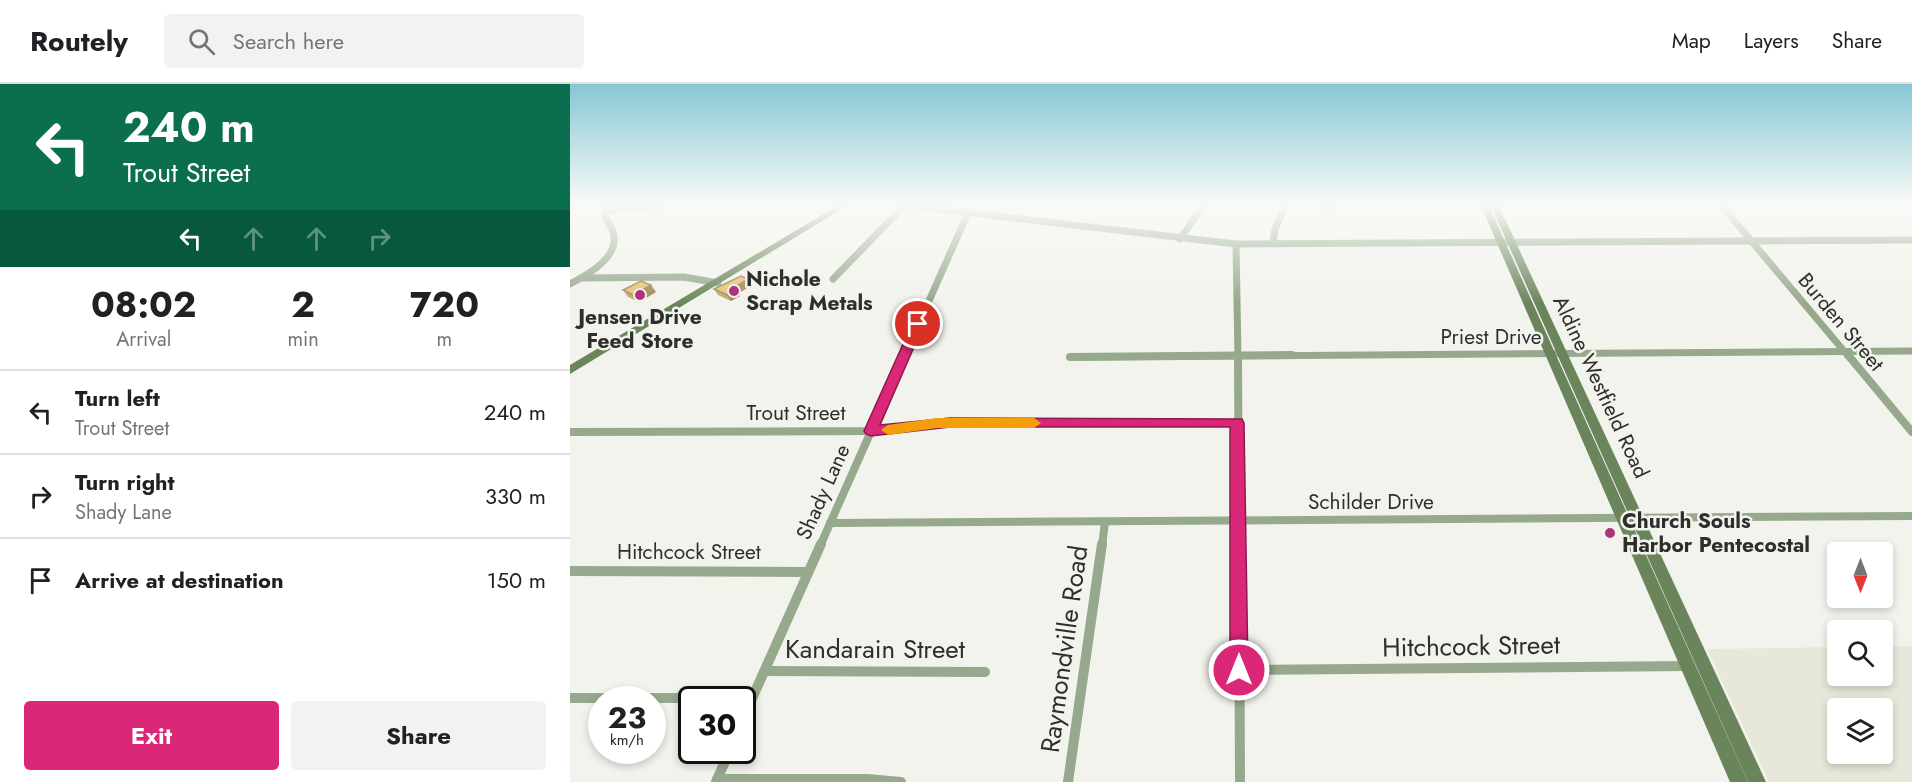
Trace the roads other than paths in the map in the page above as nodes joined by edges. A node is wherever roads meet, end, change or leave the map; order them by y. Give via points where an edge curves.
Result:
1 (614, 239) edge
2 (787, 239) edge
3 (872, 239) edge
4 (957, 239) edge
5 (1177, 239) edge
6 (1180, 239) joint
7 (1274, 239) edge
8 (1505, 239) edge
9 (1506, 239) edge
10 (1749, 239) edge
11 (1912, 240) edge
12 (1752, 242) junction
13 (1273, 243) junction
14 (1508, 243) junction
15 (1236, 244) junction
16 (581, 278) junction
17 (833, 279) dead end
18 (718, 283) junction
19 (570, 284) edge
20 (1844, 351) junction
21 (1912, 351) edge
22 (1558, 354) junction
23 (1070, 357) dead end
24 (1238, 357) junction
25 (570, 370) edge
26 (1237, 423) junction
27 (871, 431) junction
28 (570, 432) edge
29 (1912, 432) edge
30 (1912, 516) edge
31 (1631, 519) junction
32 (1239, 521) junction
33 (1105, 522) junction
34 (830, 523) junction
35 (570, 571) edge
36 (808, 572) junction
37 (1696, 666) junction
38 (1239, 670) junction
39 (765, 671) junction
40 (985, 672) dead end
41 (756, 690) edge
42 (570, 698) edge
43 (678, 698) edge
44 (1736, 755) junction
45 (724, 764) edge
46 (717, 781) edge
47 (902, 782) edge
48 (1068, 782) edge
49 (1240, 782) edge
50 (1739, 782) edge
51 (1757, 782) edge

1 - 16 street via 613,247 601,263
2 - 18 main road
3 - 17 street
4 - 27 street, Shady Lane
5 - 6 street
6 - 15 street
7 - 13 street
8 - 14 main road, Aldine Westfield Road
9 - 14 main road, Aldine Westfield Road
10 - 12 street, Burden Street
11 - 12 street
12 - 14 street
12 - 20 street, Burden Street
13 - 14 street
13 - 15 street
14 - 22 main road, Aldine Westfield Road
15 - 24 street
16 - 18 street via 687,276
16 - 19 street
18 - 25 main road
20 - 21 street, Priest Drive
20 - 22 street, Priest Drive
20 - 29 street, Burden Street
22 - 24 street, Priest Drive
22 - 31 main road, Aldine Westfield Road
23 - 24 street, Priest Drive
24 - 26 street
26 - 27 street, Trout Street via 950,423
26 - 32 street
27 - 28 street, Trout Street
27 - 34 street, Shady Lane
30 - 31 street, Schilder Drive
31 - 32 street, Schilder Drive
31 - 37 main road, Aldine Westfield Road
32 - 33 street, Schilder Drive
32 - 38 street
33 - 34 street, Schilder Drive
33 - 48 street, Raymondville Road
34 - 36 street, Shady Lane
35 - 36 street, Hitchcock Street
36 - 39 street, Shady Lane
37 - 38 street, Hitchcock Street
37 - 44 main road, Aldine Westfield Road
38 - 49 street
39 - 40 street, Kandarain Street
39 - 41 street, Shady Lane
42 - 43 street
44 - 50 main road, Aldine Westfield Road
44 - 51 main road, Aldine Westfield Road
45 - 46 street
46 - 47 street

